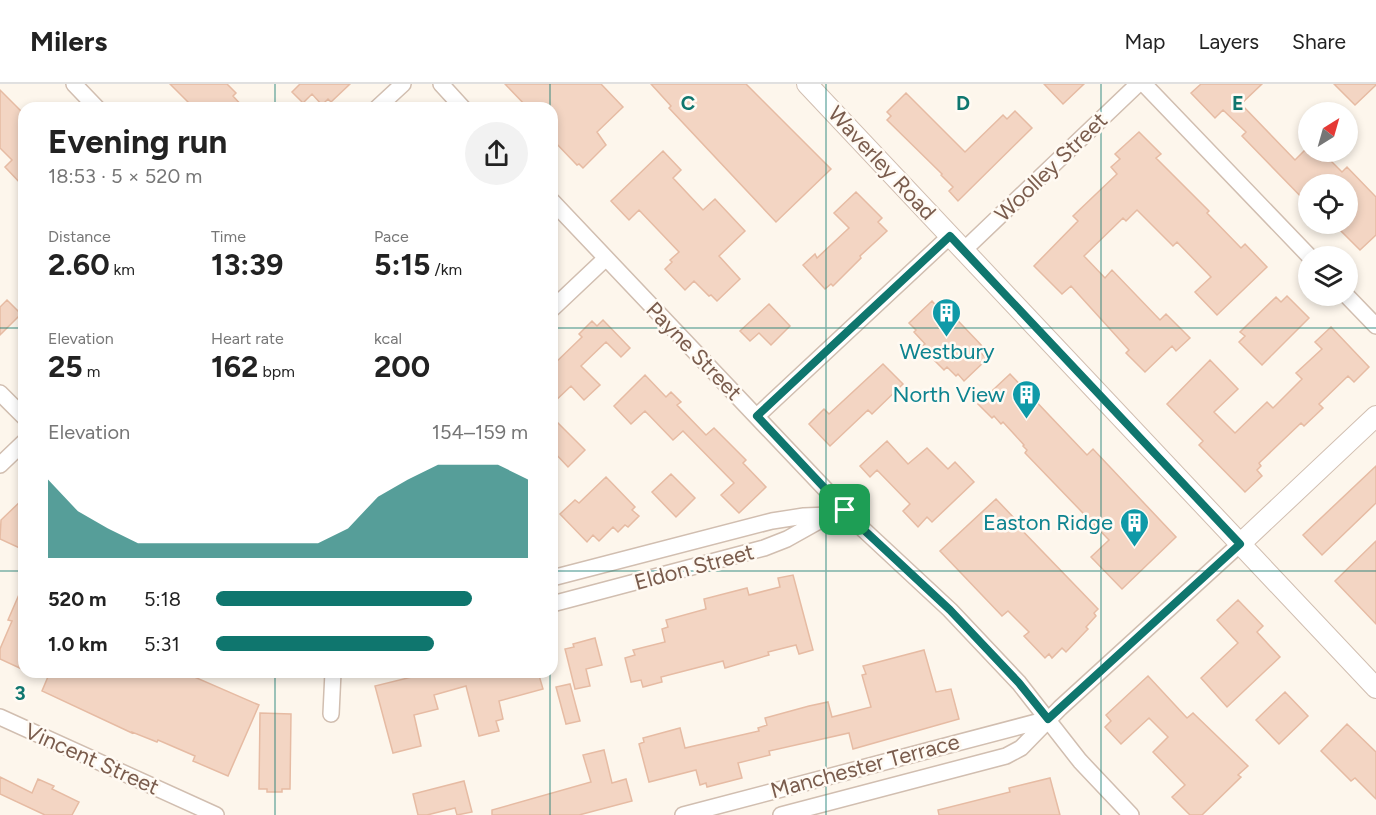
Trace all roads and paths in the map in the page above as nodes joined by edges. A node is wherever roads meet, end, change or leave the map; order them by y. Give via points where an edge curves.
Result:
1 (74, 84) edge
2 (403, 84) edge
3 (441, 84) edge
4 (807, 84) edge
5 (1138, 84) edge
6 (1144, 84) edge
7 (91, 102) edge
8 (384, 102) edge
9 (458, 102) edge
10 (558, 207) edge
11 (957, 243) junction
12 (1300, 246) edge
13 (606, 258) junction
14 (558, 303) edge
15 (1357, 306) edge
16 (1376, 326) edge
17 (0, 393) edge
18 (18, 411) edge
19 (757, 416) junction
20 (1376, 416) edge
21 (18, 448) edge
22 (0, 465) edge
23 (845, 510) junction
24 (830, 515) junction
25 (1240, 544) junction
26 (558, 576) edge
27 (558, 602) edge
28 (333, 678) edge
29 (1376, 688) edge
30 (331, 714) dead end
31 (0, 717) edge
32 (1048, 719) junction
33 (216, 815) edge
34 (683, 815) edge
35 (781, 815) edge
36 (1131, 815) edge

1 - 7 street
2 - 8 street
3 - 9 street
4 - 11 street, Waverley Road
5 - 11 street, Woolley Street
6 - 12 street
10 - 13 street, Payne Street
11 - 19 street, Woolley Street
11 - 25 street, Waverley Road
13 - 14 street
13 - 19 street, Payne Street
15 - 16 street
17 - 18 street
19 - 23 street, Payne Street
20 - 25 street, Manchester Terrace
21 - 22 street
23 - 24 street, Eldon Street
23 - 32 street, Payne Street via 950,610
24 - 26 street, Eldon Street via 772,521
24 - 27 street, Eldon Street via 764,548
25 - 29 street, Waverley Road
25 - 32 street, Manchester Terrace
28 - 30 street
31 - 33 street, Vincent Street
32 - 34 street, Manchester Terrace
32 - 35 street, Manchester Terrace via 1021,748 1006,756
32 - 36 street, Payne Street

